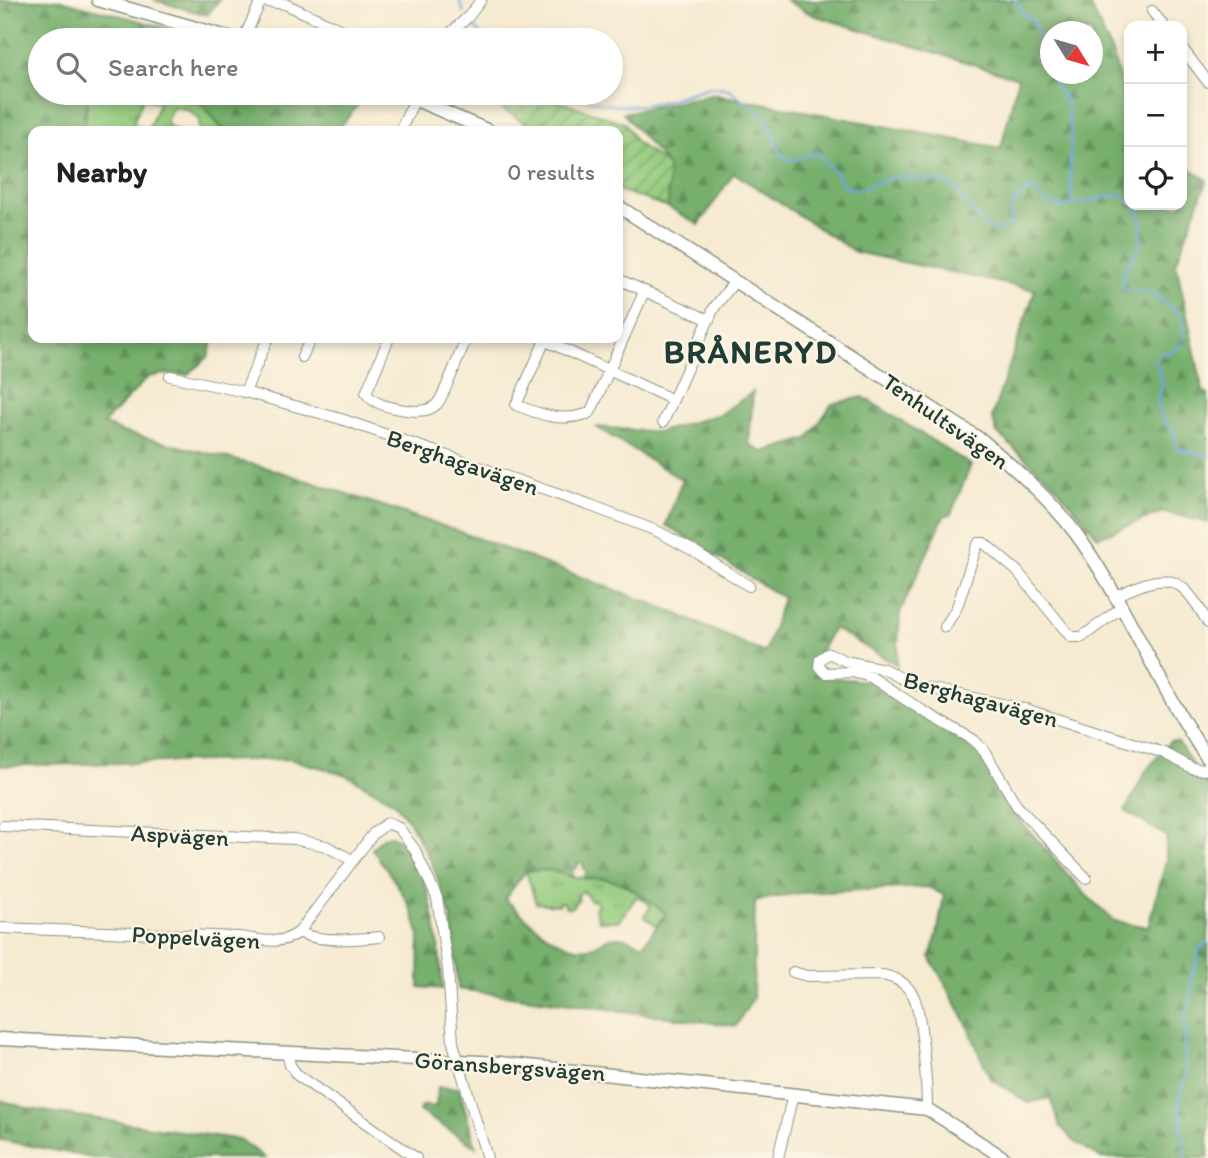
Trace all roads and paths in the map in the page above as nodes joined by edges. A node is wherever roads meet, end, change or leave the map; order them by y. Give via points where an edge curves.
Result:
1 (98, 0) edge
2 (480, 1) edge
3 (1152, 11) dead end
4 (1160, 21) edge
5 (198, 28) edge
6 (247, 28) edge
7 (338, 28) edge
8 (456, 28) edge
9 (1187, 55) edge
10 (1208, 82) edge
11 (412, 105) edge
12 (429, 105) edge
13 (402, 126) edge
14 (477, 126) edge
15 (623, 209) edge
16 (735, 281) junction
17 (623, 282) edge
18 (644, 292) junction
19 (709, 320) junction
20 (623, 338) edge
21 (266, 343) edge
22 (309, 343) edge
23 (386, 343) edge
24 (465, 343) edge
25 (543, 343) edge
26 (553, 343) edge
27 (620, 343) edge
28 (302, 357) dead end
29 (608, 370) junction
30 (170, 376) dead end
31 (246, 392) junction
32 (674, 400) junction
33 (663, 422) dead end
34 (749, 586) dead end
35 (1118, 603) junction
36 (1208, 623) edge
37 (945, 627) dead end
38 (1208, 759) edge
39 (1208, 767) edge
40 (4, 826) dead end
41 (352, 860) junction
42 (1086, 878) dead end
43 (0, 928) edge
44 (299, 932) junction
45 (379, 937) dead end
46 (793, 972) dead end
47 (0, 1039) edge
48 (287, 1053) junction
49 (459, 1061) junction
50 (793, 1094) junction
51 (927, 1109) junction
52 (998, 1156) edge
53 (416, 1158) edge
54 (487, 1158) edge
55 (778, 1158) edge

1 - 5 street
2 - 8 street
3 - 4 street
6 - 7 street via 261,1 285,4
9 - 10 street
11 - 13 street
12 - 14 street
15 - 16 street, Tenhultsvägen
16 - 19 street
16 - 35 street, Tenhultsvägen via 983,442 1064,519
17 - 18 street
18 - 19 street
18 - 20 street
19 - 32 street
21 - 31 street
22 - 28 street
23 - 24 street via 366,393 388,407 418,411 438,403
25 - 29 street via 516,404 555,418 587,414
26 - 29 street
27 - 29 street
29 - 32 street
30 - 31 street, Berghagavägen
31 - 34 street, Berghagavägen via 341,419 657,531
32 - 33 street
35 - 36 street via 1144,583 1168,580 1186,589
35 - 37 street via 1082,637 1071,637 1017,571 984,543 976,548 957,607
35 - 38 street, Tenhultsvägen
39 - 42 street, Berghagavägen via 1192,768 1164,753 1025,709 914,685 829,653 820,659 823,671 871,677 974,740 1017,806
40 - 41 street, Aspvägen via 294,839 326,846
41 - 44 street
41 - 49 street via 387,823 399,828 422,862 440,913 453,1044
43 - 44 street, Poppelvägen via 266,941 291,939
44 - 45 street via 307,937
46 - 51 street via 807,976 882,975 908,989 917,1005
47 - 48 street, Göransbergsvägen
48 - 49 street, Göransbergsvägen
48 - 53 street via 297,1074
49 - 50 street, Göransbergsvägen
49 - 54 street
50 - 51 street, Göransbergsvägen
50 - 55 street
51 - 52 street, Göransbergsvägen

